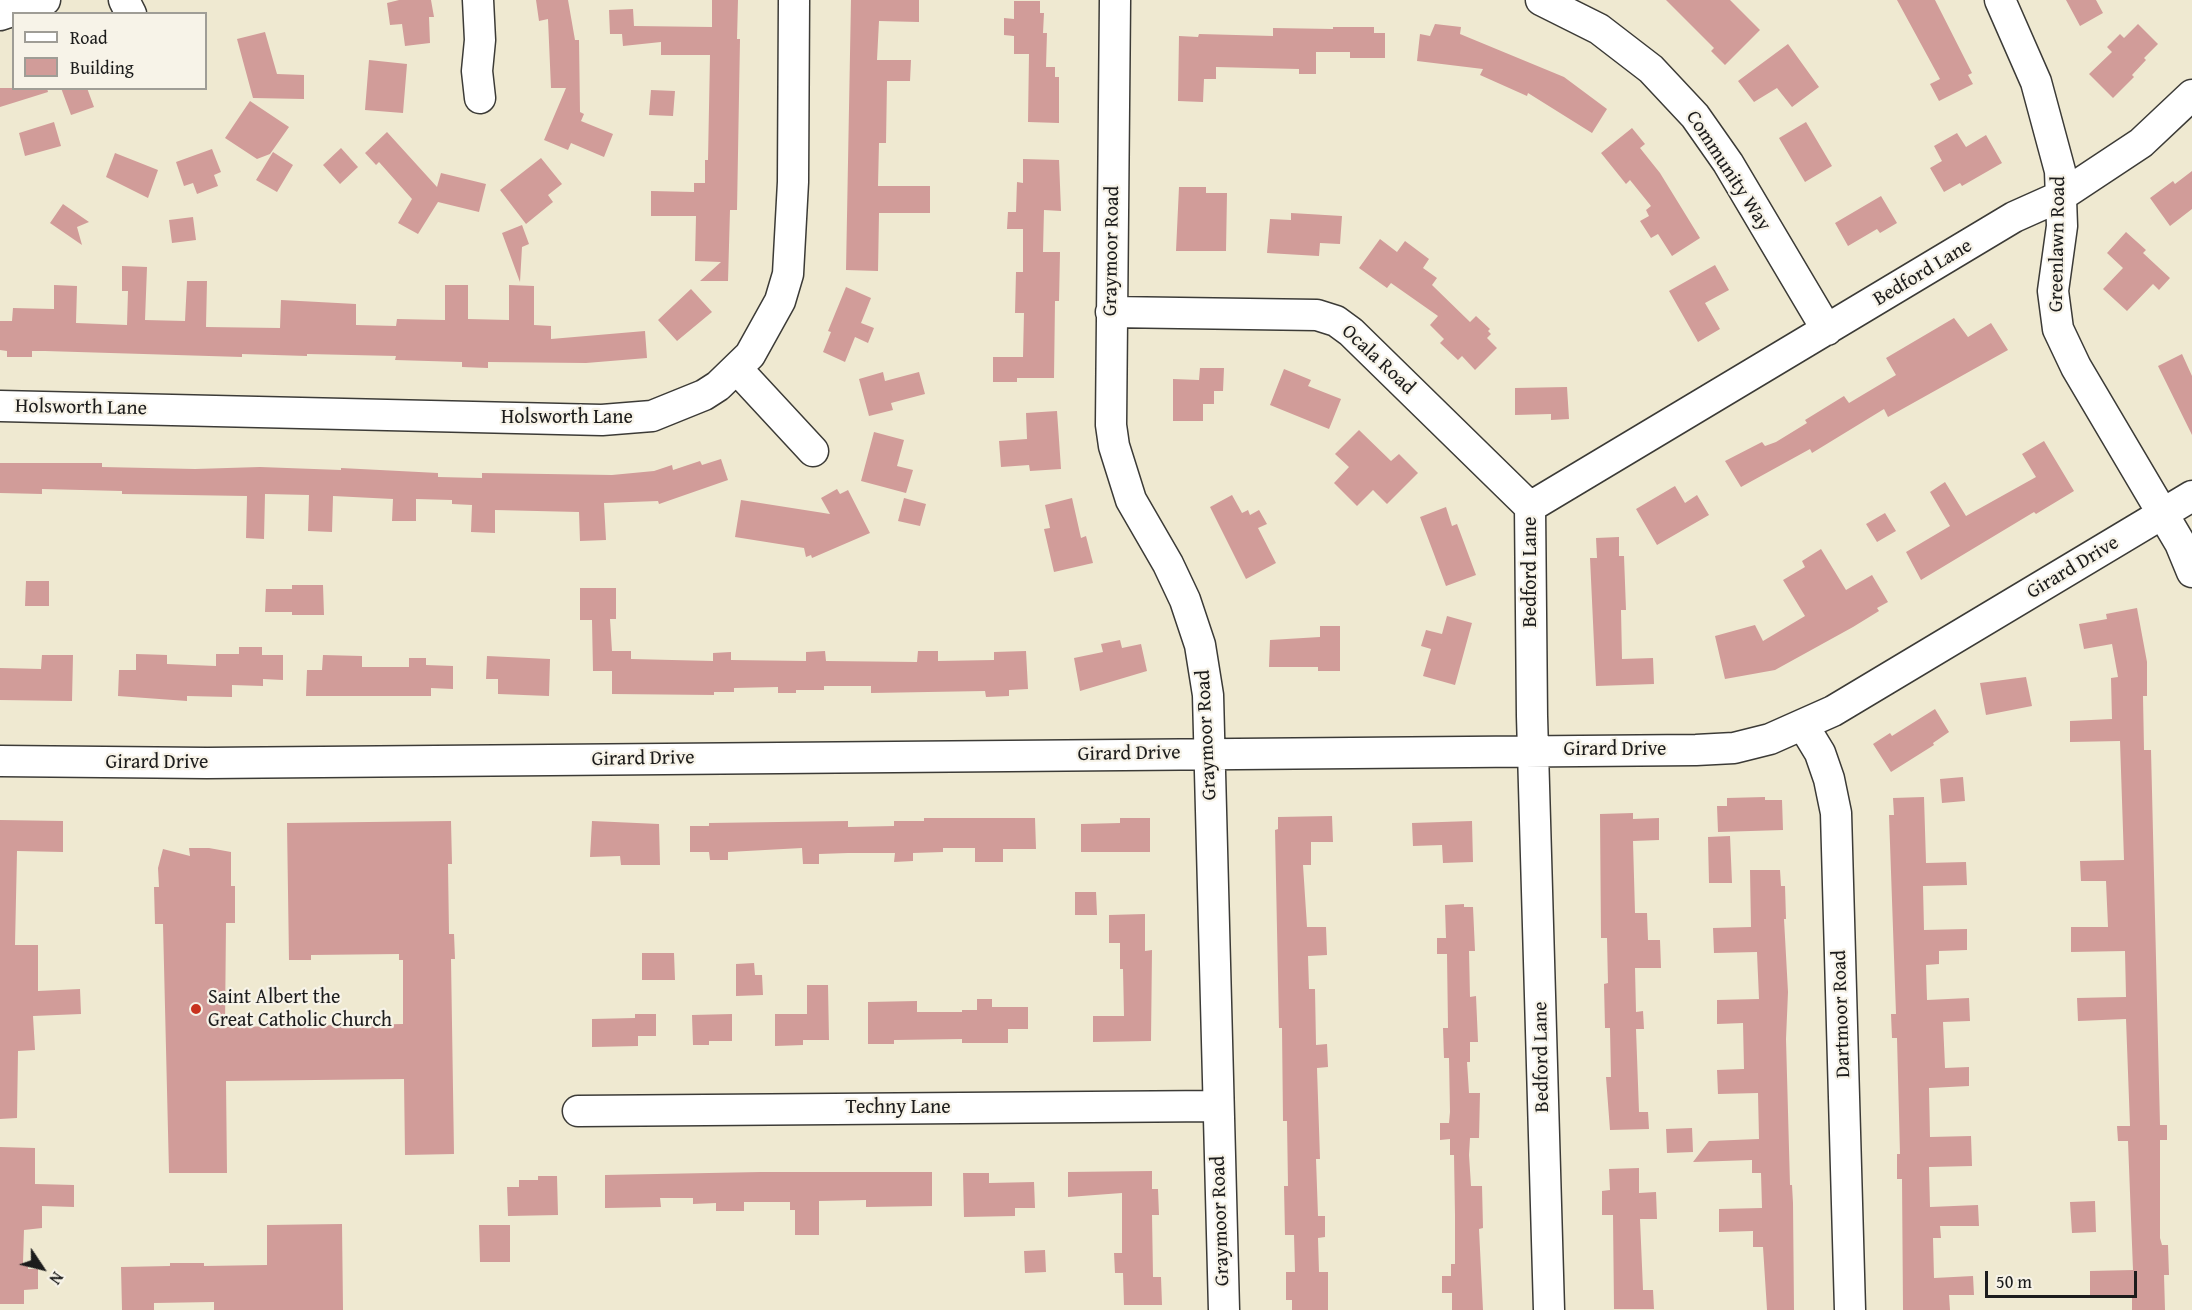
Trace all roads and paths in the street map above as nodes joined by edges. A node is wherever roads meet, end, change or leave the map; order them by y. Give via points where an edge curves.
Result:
1 (45, 0) edge
2 (478, 0) edge
3 (794, 0) edge
4 (1115, 0) edge
5 (1541, 0) edge
6 (2000, 0) edge
7 (0, 15) edge
8 (2192, 94) edge
9 (480, 98) dead end
10 (2061, 196) junction
11 (1111, 312) junction
12 (1827, 330) junction
13 (737, 369) junction
14 (0, 406) edge
15 (813, 451) dead end
16 (2192, 496) edge
17 (1530, 507) junction
18 (2163, 514) junction
19 (2192, 572) edge
20 (1803, 725) junction
21 (1534, 750) junction
22 (1208, 753) junction
23 (0, 761) edge
24 (1218, 1106) junction
25 (578, 1110) dead end
26 (1224, 1310) edge
27 (1549, 1310) edge
28 (1850, 1310) edge

1 - 7 street
2 - 9 street
3 - 13 street, Holsworth Lane via 788,274 763,334
4 - 11 street, Graymoor Road
5 - 12 street, Community Way via 1599,29 1651,69 1695,116 1728,163
6 - 10 street, Greenlawn Road via 2036,82 2060,171
8 - 10 street, Bedford Lane via 2141,143
10 - 12 street, Bedford Lane via 2014,217
10 - 18 street, Greenlawn Road via 2062,226 2053,291 2058,329 2076,367
11 - 17 street, Ocala Road via 1317,315 1336,321
11 - 22 street, Graymoor Road via 1114,446 1131,500 1168,564 1200,645 1208,695
12 - 17 street, Bedford Lane
13 - 14 street, Holsworth Lane via 704,395 670,410 638,418 602,420
13 - 15 street
16 - 18 street, Girard Drive
17 - 21 street, Bedford Lane
18 - 19 street, Greenlawn Road
18 - 20 street, Girard Drive via 1833,711
20 - 21 street, Girard Drive via 1734,748
20 - 28 street, Dartmoor Road via 1820,753 1836,813
21 - 22 street, Girard Drive
21 - 27 street, Bedford Lane
22 - 23 street, Girard Drive via 230,763
22 - 24 street, Graymoor Road
24 - 25 street, Techny Lane
24 - 26 street, Graymoor Road

